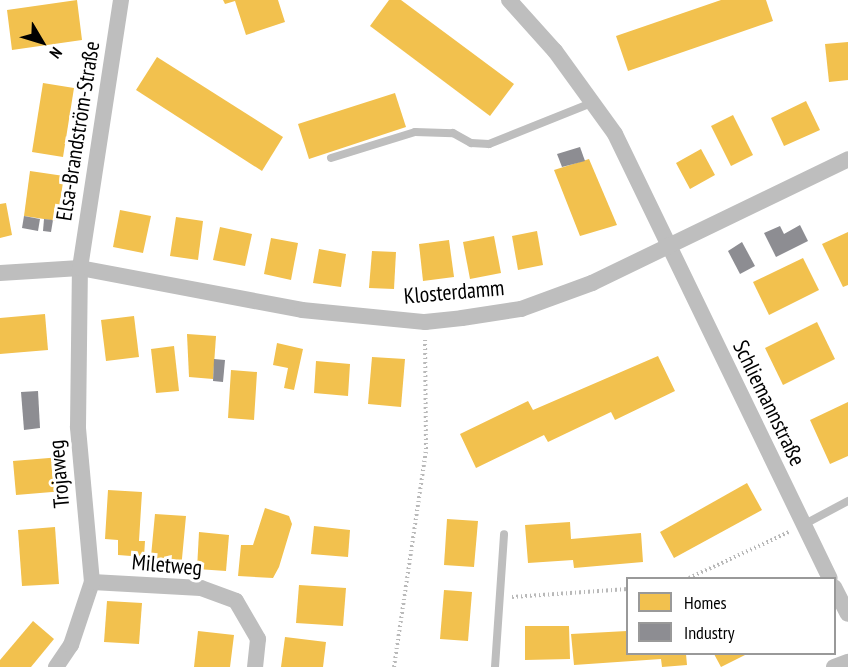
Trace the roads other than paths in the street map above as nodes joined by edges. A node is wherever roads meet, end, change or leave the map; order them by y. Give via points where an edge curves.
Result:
1 (121, 0) edge
2 (508, 0) edge
3 (594, 102) junction
4 (331, 158) dead end
5 (848, 159) edge
6 (669, 246) junction
7 (80, 268) junction
8 (0, 273) edge
9 (848, 501) edge
10 (803, 526) junction
11 (504, 534) dead end
12 (829, 577) edge
13 (92, 582) junction
14 (836, 591) edge
15 (848, 614) edge
16 (848, 662) edge
17 (56, 667) edge
18 (255, 667) edge
19 (495, 667) edge
20 (834, 667) edge

1 - 7 street, Elsa-Brandström-Straße
2 - 3 street, Schliemannstraße
3 - 4 lane via 489,144 471,142 453,133 415,132
3 - 6 street, Schliemannstraße via 615,135
5 - 6 street, Klosterdamm
6 - 7 street, Klosterdamm via 592,284 521,309 425,322 302,310
6 - 10 street, Schliemannstraße
7 - 8 street, Klosterdamm
7 - 13 street, Trojaweg via 78,427
9 - 10 lane
10 - 12 street, Schliemannstraße
11 - 19 lane
13 - 17 street, Trojaweg via 70,645
13 - 18 street, Miletweg via 201,588 236,601 258,639
14 - 15 street
16 - 20 street

